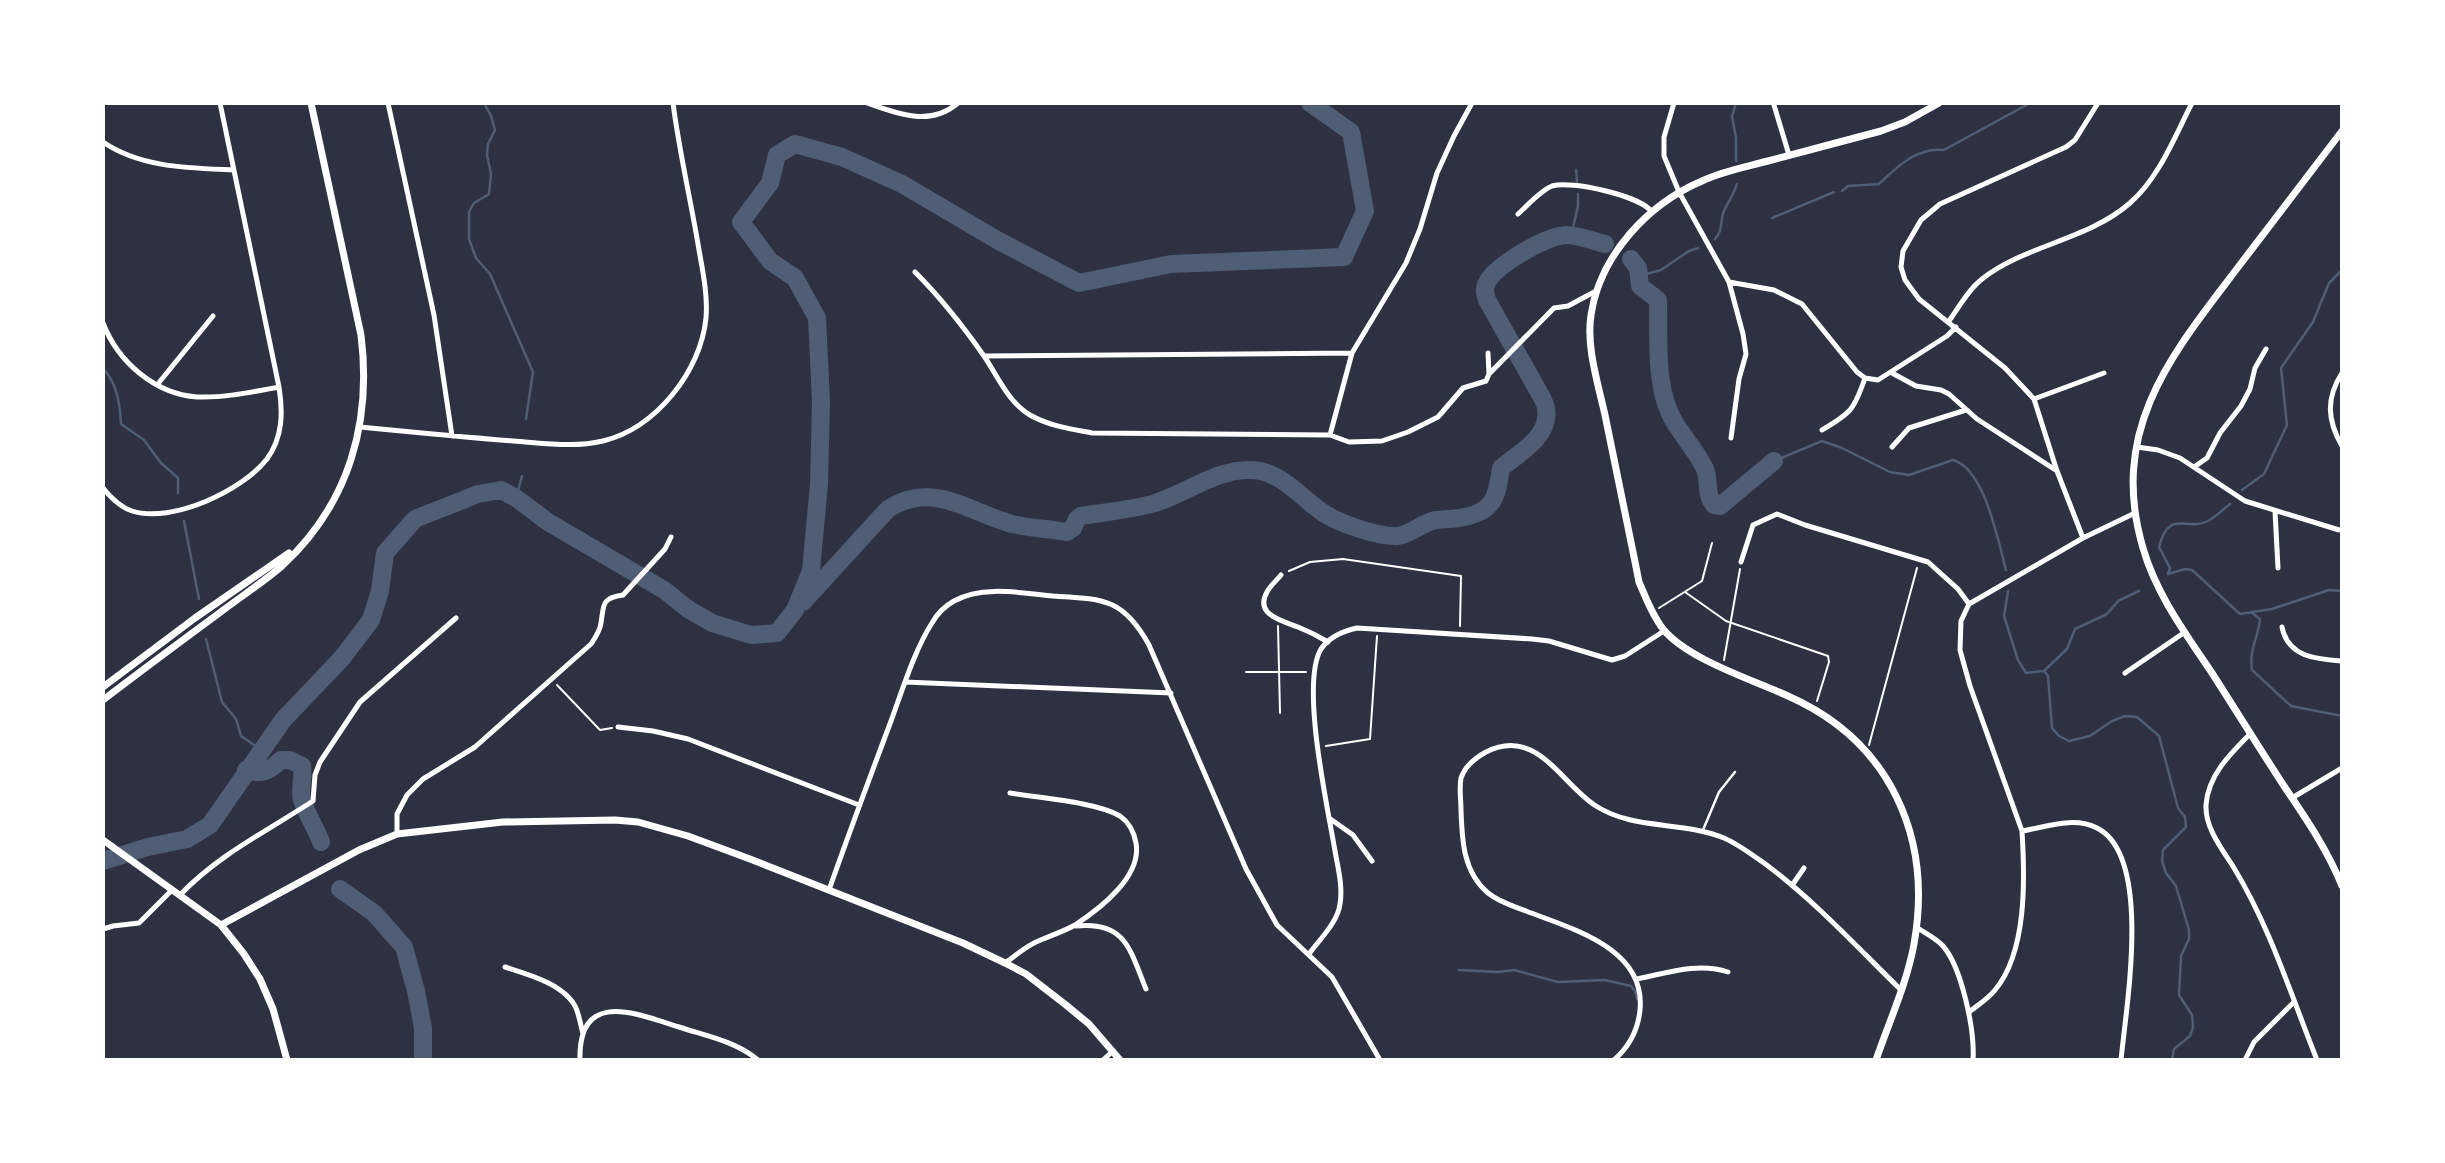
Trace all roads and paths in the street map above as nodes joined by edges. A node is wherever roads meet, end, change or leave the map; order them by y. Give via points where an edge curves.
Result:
1 (220, 103) edge
2 (311, 103) edge
3 (388, 103) edge
4 (673, 103) edge
5 (867, 103) edge
6 (958, 103) edge
7 (1472, 103) edge
8 (1674, 103) edge
9 (1939, 103) edge
10 (2098, 103) edge
11 (2192, 103) edge
12 (1774, 104) edge
13 (2342, 131) edge
14 (103, 142) edge
15 (1789, 155) junction
16 (234, 170) junction
17 (1679, 192) junction
18 (1652, 212) junction
19 (1518, 214) dead end
20 (915, 272) dead end
21 (1729, 282) junction
22 (1595, 291) junction
23 (213, 316) dead end
24 (1949, 321) junction
25 (103, 323) edge
26 (1956, 327) junction
27 (2266, 349) dead end
28 (1352, 353) junction
29 (1488, 354) dead end
30 (984, 356) junction
31 (1892, 373) junction
32 (2104, 373) dead end
33 (2342, 373) edge
34 (1489, 374) junction
35 (1865, 378) junction
36 (157, 385) junction
37 (279, 387) junction
38 (2034, 400) junction
39 (1965, 410) junction
40 (360, 427) junction
41 (1822, 430) dead end
42 (1330, 435) junction
43 (452, 436) junction
44 (1731, 438) dead end
45 (2342, 446) edge
46 (1892, 447) dead end
47 (2137, 447) junction
48 (2194, 467) junction
49 (2057, 471) junction
50 (103, 488) edge
51 (2275, 511) junction
52 (2135, 513) junction
53 (2341, 532) edge
54 (671, 537) dead end
55 (2083, 538) junction
56 (1712, 543) dead end
57 (298, 547) junction
58 (1920, 558) junction
59 (1741, 562) joint
60 (2277, 568) dead end
61 (1282, 575) joint
62 (1685, 592) junction
63 (1969, 604) junction
64 (1653, 613) junction
65 (456, 618) dead end
66 (1278, 621) junction
67 (1730, 623) junction
68 (2282, 627) dead end
69 (1378, 629) junction
70 (1664, 631) junction
71 (2185, 632) junction
72 (1459, 634) junction
73 (1328, 642) junction
74 (2342, 661) edge
75 (1723, 668) junction
76 (1246, 672) dead end
77 (1314, 672) junction
78 (1278, 673) junction
79 (2125, 673) dead end
80 (552, 679) junction
81 (905, 682) junction
82 (103, 687) edge
83 (1171, 694) junction
84 (103, 700) edge
85 (1815, 710) junction
86 (1280, 713) dead end
87 (618, 727) joint
88 (2251, 733) junction
89 (1318, 747) junction
90 (1867, 752) junction
91 (2342, 768) edge
92 (1735, 772) dead end
93 (1010, 793) dead end
94 (2292, 797) junction
95 (859, 805) junction
96 (1329, 817) junction
97 (1703, 830) junction
98 (2022, 831) junction
99 (397, 834) junction
100 (103, 840) edge
101 (1371, 861) dead end
102 (1804, 868) dead end
103 (1793, 884) junction
104 (2342, 886) edge
105 (172, 890) junction
106 (829, 890) junction
107 (180, 895) junction
108 (221, 925) junction
109 (1073, 927) junction
110 (1916, 927) junction
111 (103, 929) edge
112 (1309, 954) junction
113 (1005, 963) junction
114 (505, 967) dead end
115 (1728, 972) dead end
116 (1637, 979) junction
117 (1146, 989) dead end
118 (1900, 989) junction
119 (2294, 1002) junction
120 (1969, 1012) junction
121 (583, 1034) junction
122 (1113, 1051) junction
123 (287, 1060) edge
124 (580, 1060) edge
125 (758, 1060) edge
126 (1103, 1060) edge
127 (1120, 1060) edge
128 (1380, 1060) edge
129 (1614, 1060) edge
130 (1876, 1060) edge
131 (1973, 1060) edge
132 (2121, 1060) edge
133 (2245, 1060) edge
134 (2317, 1060) edge

1 - 16 street
2 - 40 street via 361,335
3 - 43 street via 434,315
4 - 43 street via 705,282 706,317 701,344 674,394 658,411 604,440 568,445
5 - 6 street via 923,117 943,113
7 - 28 street via 1437,173 1406,263
8 - 17 street via 1664,137 1664,156
9 - 15 street via 1881,131
10 - 24 street via 2066,146 1940,204 1910,235 1902,251 1905,281 1919,299
11 - 24 street via 2152,178 2131,203 1993,271 1969,291
12 - 15 street
13 - 47 street via 2178,347 2153,392
14 - 16 street via 134,157 173,167
15 - 17 street via 1716,175
16 - 37 street
17 - 18 street
17 - 21 street
18 - 19 street via 1632,199 1562,185 1548,189
18 - 22 street via 1623,244
20 - 30 street
21 - 35 street via 1774,290 1802,304
21 - 44 street via 1746,354
22 - 34 street via 1568,306 1554,308
22 - 64 street via 1591,345 1639,582
23 - 36 street
24 - 26 street
25 - 36 street via 120,354
26 - 31 street
26 - 38 street via 2005,368
27 - 48 street via 2241,406 2207,458
28 - 30 street
28 - 42 street
29 - 34 street
30 - 42 street via 1029,415 1061,428 1092,433
31 - 35 street via 1878,380
31 - 39 street via 1916,386 1941,390
32 - 38 street
33 - 45 street via 2329,405
34 - 42 street via 1486,382 1463,388 1438,417 1408,432 1382,441 1349,442
35 - 41 street via 1853,408
36 - 37 street via 203,397
37 - 50 street via 282,425 267,458 214,497 173,512 146,514 118,504
38 - 49 street
39 - 46 street via 1909,428
39 - 49 street
40 - 43 street
40 - 57 street via 342,484
47 - 48 street via 2169,453
47 - 52 street
48 - 51 street via 2245,501
49 - 55 street
51 - 53 street
51 - 60 street
52 - 55 street
52 - 71 street via 2154,580
54 - 80 street via 623,595 605,601 592,644
55 - 63 street
56 - 62 path via 1702,581
57 - 82 street
57 - 84 street via 282,565
58 - 59 street via 1777,514 1753,525
58 - 63 street via 1935,566
58 - 90 path
59 - 67 path
61 - 66 street via 1264,602 1266,611
61 - 72 path via 1310,562 1343,559 1461,576
62 - 64 path
62 - 67 path
63 - 98 street via 1961,621 1960,650
64 - 70 street
65 - 107 street via 360,702 320,762 313,801 262,831 197,877
66 - 73 street
66 - 78 path
67 - 75 path
67 - 85 path via 1828,656
68 - 74 street via 2295,651
69 - 72 street
69 - 73 street via 1349,630
69 - 89 path via 1370,739
70 - 72 street via 1612,660 1549,640
70 - 75 street
71 - 79 street
71 - 88 street
73 - 77 street
75 - 85 street
76 - 78 path
77 - 78 path
77 - 89 street
78 - 86 path
80 - 87 path via 600,730
80 - 99 street via 475,747 423,779 407,795 397,814
81 - 83 street
81 - 83 street via 930,624 940,612 972,594 1001,592 1092,598 1114,605 1139,627
81 - 95 street
83 - 112 street via 1246,869 1277,925
85 - 90 street
87 - 95 street via 688,739
88 - 94 street
88 - 119 street via 2215,776 2207,815 2270,938
89 - 96 street
90 - 110 street via 1891,785 1913,836 1919,883
91 - 94 street
92 - 97 lane via 1719,792
93 - 109 street via 1101,808 1119,815 1135,834 1138,853 1127,881
94 - 104 street
95 - 106 street
96 - 101 street via 1353,835
96 - 112 street via 1341,904
97 - 103 street via 1747,851
97 - 116 street via 1624,818 1597,806 1540,754 1525,748 1491,749 1463,772 1462,837 1467,863 1478,882 1503,902 1614,950
98 - 120 street via 2022,910 2013,957 1995,990
98 - 132 street via 2071,822 2085,824 2107,835 2123,859 2132,950
99 - 106 street via 503,822 638,822 703,841
99 - 108 street via 359,849
100 - 105 street
102 - 103 street
103 - 118 street
105 - 107 street
105 - 111 street via 139,923
106 - 113 street
107 - 108 street
108 - 123 street via 260,979
109 - 113 street via 1033,943
109 - 117 street via 1107,927 1119,934
110 - 118 street
110 - 120 street via 1945,948
112 - 128 street via 1332,977
113 - 122 street via 1047,988
114 - 121 street via 542,981 569,999
115 - 116 street via 1715,967 1691,968
116 - 129 street via 1637,1028
118 - 130 street
119 - 133 street via 2254,1042
119 - 134 street
120 - 131 street
121 - 124 street
121 - 125 street via 591,1019 608,1010 627,1010 726,1042
122 - 126 street
122 - 127 street

